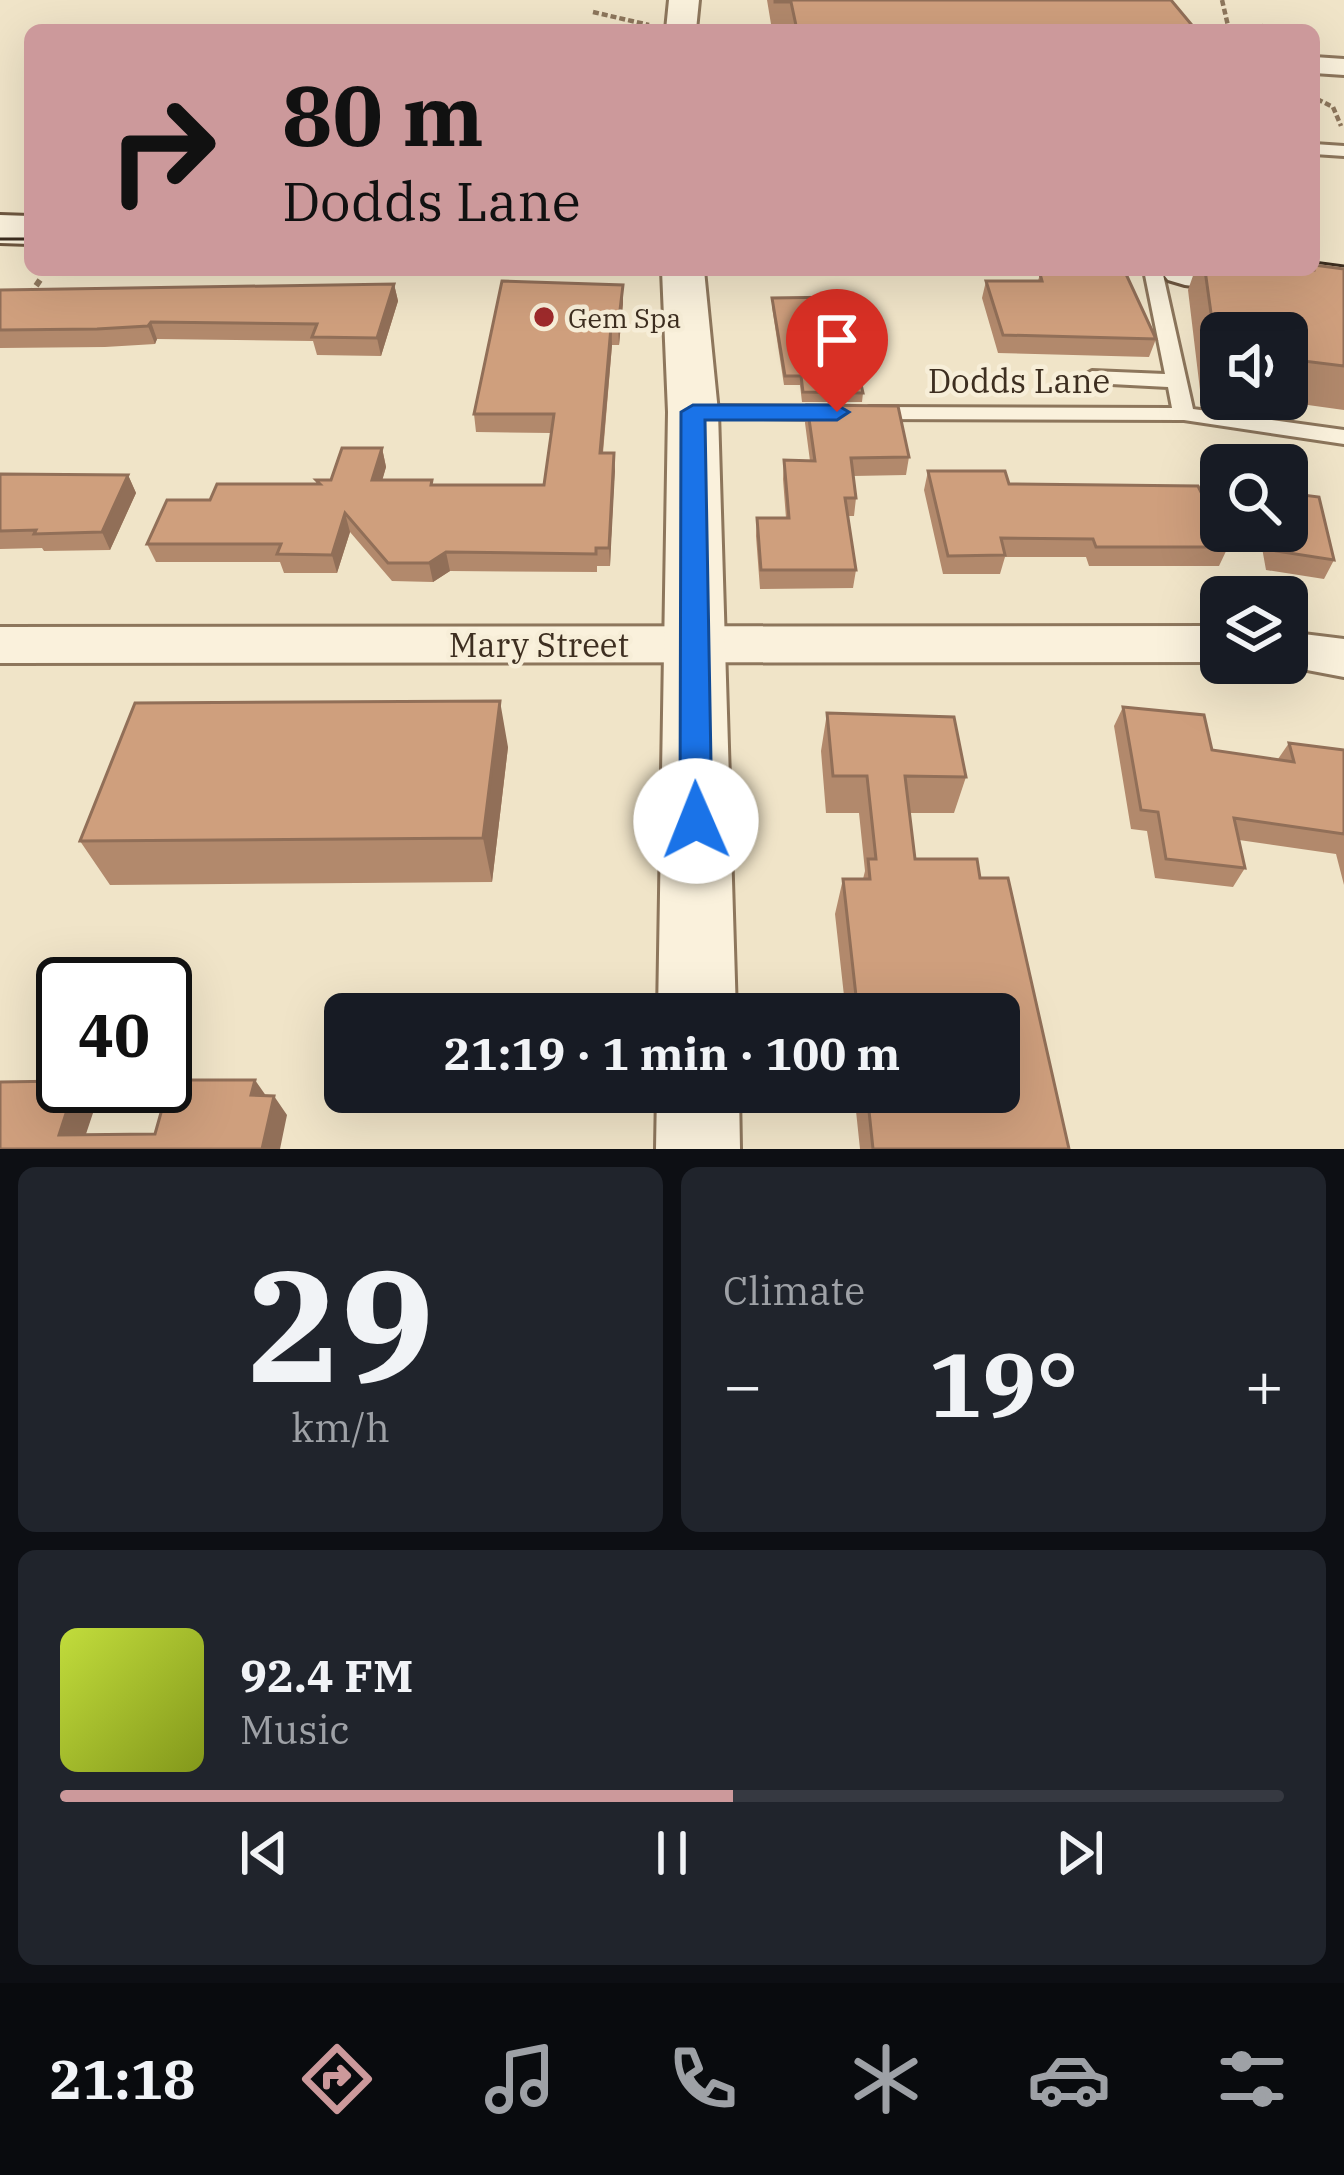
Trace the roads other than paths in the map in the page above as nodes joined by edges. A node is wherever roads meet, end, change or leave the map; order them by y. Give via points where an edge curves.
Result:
1 (683, 276) edge
2 (1154, 276) edge
3 (1230, 276) edge
4 (1344, 291) edge
5 (1092, 377) dead end
6 (1178, 380) junction
7 (693, 412) junction
8 (1184, 414) junction
9 (1344, 436) edge
10 (693, 644) junction
11 (1200, 644) edge
12 (0, 645) edge
13 (1308, 653) edge
14 (1344, 658) edge
15 (697, 993) edge
16 (698, 1113) edge
17 (698, 1149) edge

1 - 7 street
2 - 6 lane
3 - 4 main road
5 - 6 lane
6 - 8 lane
7 - 8 lane, Dodds Lane
7 - 10 street
8 - 9 lane, Dodds Lane
10 - 11 street, Mary Street
10 - 12 street, Mary Street
10 - 15 street
13 - 14 street
16 - 17 street

